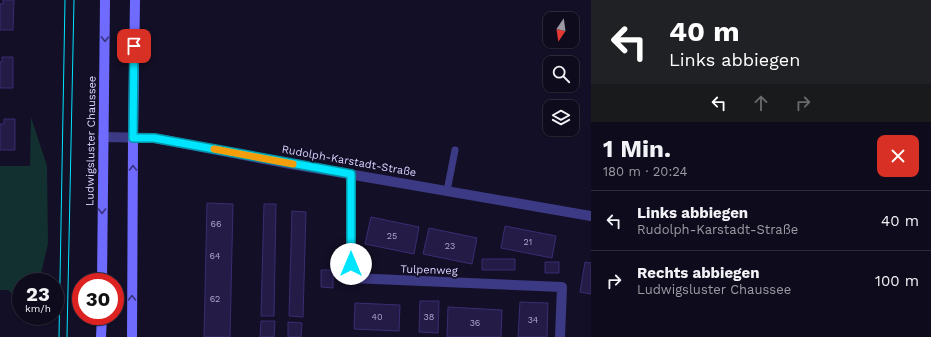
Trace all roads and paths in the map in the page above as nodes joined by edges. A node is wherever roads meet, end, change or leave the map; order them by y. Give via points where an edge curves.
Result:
1 (105, 0) edge
2 (135, 0) edge
3 (103, 137) junction
4 (133, 138) junction
5 (455, 150) dead end
6 (351, 174) junction
7 (447, 191) junction
8 (591, 216) edge
9 (102, 273) edge
10 (102, 325) edge
11 (101, 337) edge
12 (132, 337) edge
13 (560, 337) edge

1 -> 3 street, Ludwigsluster Chaussee
2 - 4 street
3 - 4 street, Rudolph-Karstadt-Straße
3 -> 9 street, Ludwigsluster Chaussee
4 - 6 street, Rudolph-Karstadt-Straße via 154,138
12 -> 4 street
5 - 7 lane
6 - 7 street, Rudolph-Karstadt-Straße
6 - 13 street, Tulpenweg via 351,278 562,287
7 - 8 street, Rudolph-Karstadt-Straße
10 - 11 street

